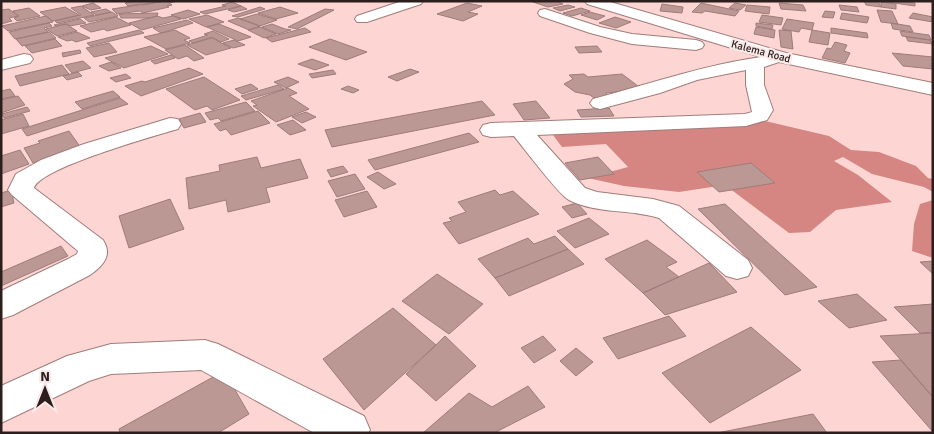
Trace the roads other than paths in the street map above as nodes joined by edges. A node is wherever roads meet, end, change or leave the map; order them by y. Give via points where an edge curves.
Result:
1 (416, 1) edge
2 (592, 1) edge
3 (545, 13) dead end
4 (362, 19) dead end
5 (749, 55) junction
6 (24, 59) dead end
7 (1, 64) edge
8 (933, 89) edge
9 (600, 104) dead end
10 (170, 124) dead end
11 (520, 129) junction
12 (491, 130) dead end
13 (737, 268) dead end
14 (1, 306) edge
15 (1, 405) edge
16 (350, 430) dead end

1 - 4 street
2 - 5 street, Kalema Road
3 - 5 street via 632,39
5 - 8 street, Kalema Road via 783,58
5 - 9 street
5 - 11 street via 763,110 760,116 746,120
6 - 7 street
10 - 14 street via 41,168 24,180 21,190 93,246 94,255 79,267
11 - 12 street
11 - 13 street via 576,194 593,200 669,212
15 - 16 street via 80,367 111,359 206,355

